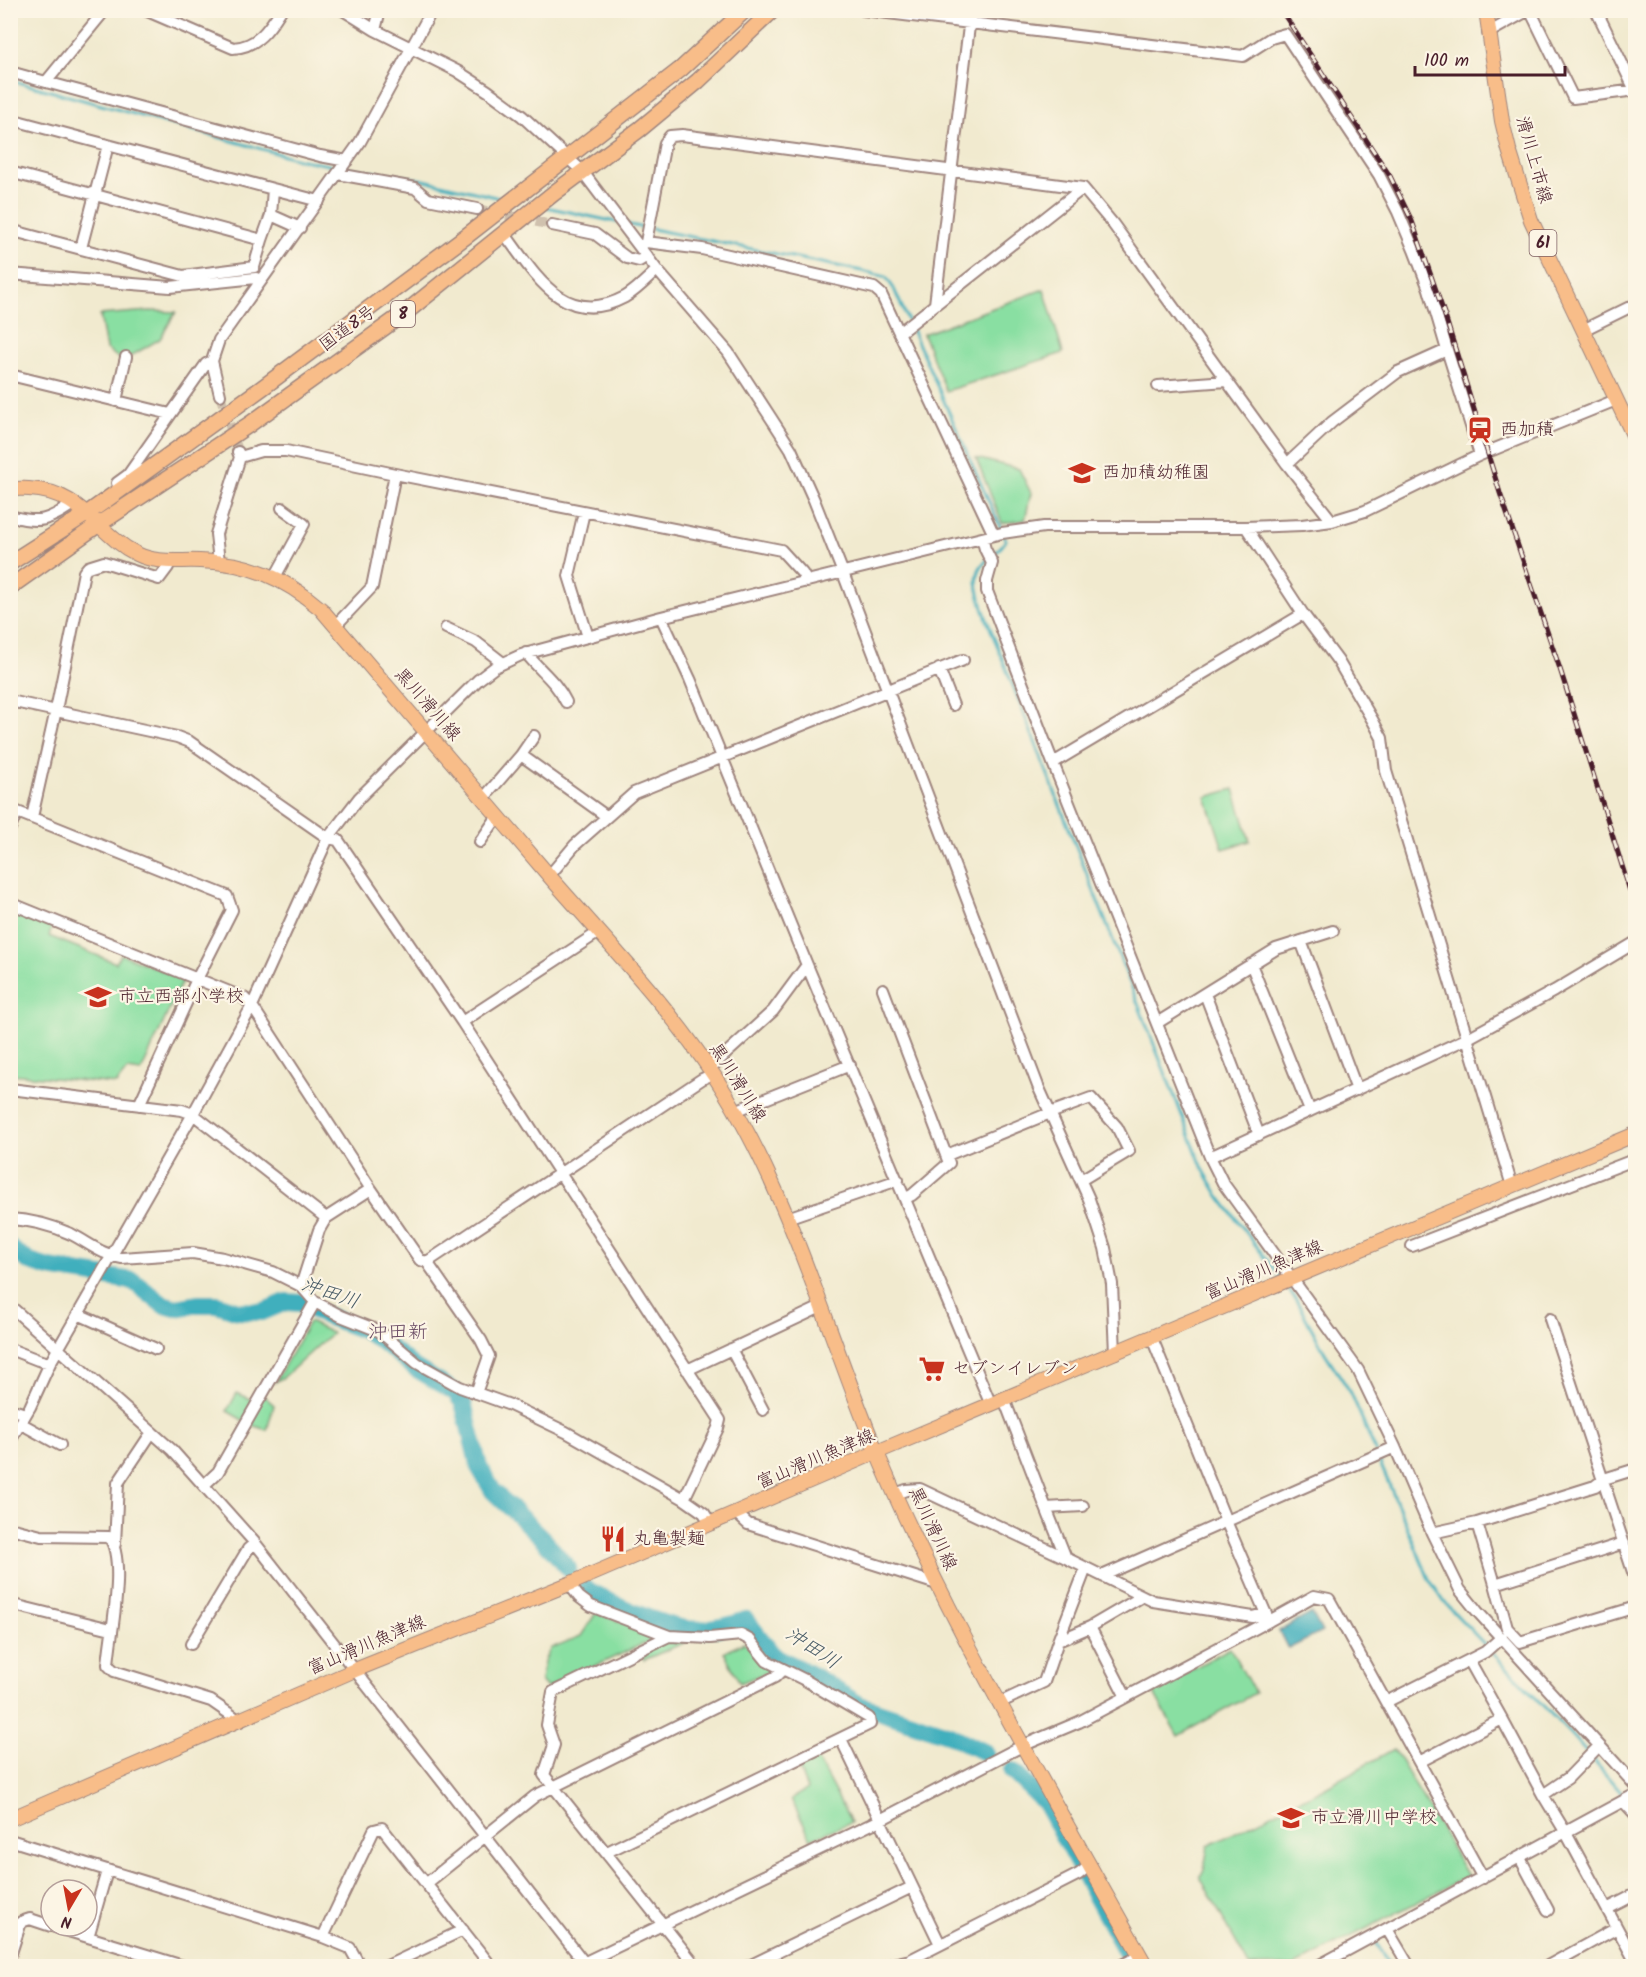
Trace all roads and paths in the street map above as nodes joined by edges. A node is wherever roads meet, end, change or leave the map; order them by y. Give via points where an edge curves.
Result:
1 (105, 10) edge
2 (145, 10) edge
3 (281, 10) edge
4 (344, 10) edge
5 (381, 10) edge
6 (432, 10) edge
7 (745, 10) edge
8 (773, 10) edge
9 (863, 10) edge
10 (1486, 10) edge
11 (1529, 10) edge
12 (1596, 10) edge
13 (970, 16) edge
14 (375, 30) junction
15 (1488, 33) junction
16 (412, 48) junction
17 (10, 72) edge
18 (46, 82) junction
19 (1635, 90) edge
20 (10, 120) edge
21 (108, 145) junction
22 (568, 158) junction
23 (347, 161) junction
24 (951, 170) junction
25 (582, 171) junction
26 (10, 172) edge
27 (338, 174) junction
28 (1083, 188) junction
29 (273, 189) junction
30 (95, 195) junction
31 (319, 201) junction
32 (477, 209) tunnel mouth
33 (271, 215) junction
34 (552, 225) tunnel mouth
35 (300, 228) junction
36 (10, 230) edge
37 (504, 233) junction
38 (262, 240) junction
39 (643, 244) junction
40 (81, 248) junction
41 (647, 256) junction
42 (657, 270) junction
43 (10, 273) edge
44 (256, 278) dead end
45 (935, 304) junction
46 (1635, 304) edge
47 (1583, 330) junction
48 (899, 333) junction
49 (1447, 350) junction
50 (126, 357) dead end
51 (212, 361) junction
52 (10, 375) edge
53 (1227, 381) junction
54 (1158, 386) dead end
55 (220, 395) tunnel mouth
56 (116, 400) junction
57 (1616, 400) junction
58 (170, 414) junction
59 (1635, 441) edge
60 (1480, 455) junction
61 (1287, 464) junction
62 (395, 474) junction
63 (10, 490) edge
64 (282, 508) dead end
65 (584, 512) junction
66 (85, 513) junction
67 (10, 516) edge
68 (1332, 522) junction
69 (1246, 527) junction
70 (994, 535) junction
71 (982, 538) junction
72 (170, 562) junction
73 (219, 562) junction
74 (10, 563) edge
75 (843, 573) junction
76 (275, 577) junction
77 (807, 582) junction
78 (10, 587) edge
79 (1303, 614) junction
80 (661, 617) junction
81 (335, 626) junction
82 (446, 628) dead end
83 (588, 637) junction
84 (526, 653) junction
85 (963, 660) dead end
86 (503, 663) junction
87 (939, 669) junction
88 (887, 690) junction
89 (10, 701) edge
90 (566, 702) dead end
91 (953, 705) dead end
92 (56, 710) junction
93 (426, 731) junction
94 (534, 736) dead end
95 (521, 755) junction
96 (722, 756) junction
97 (1053, 763) junction
98 (483, 799) junction
99 (14, 810) edge
100 (498, 816) junction
101 (606, 816) junction
102 (32, 817) junction
103 (10, 828) edge
104 (328, 838) junction
105 (480, 842) dead end
106 (549, 876) junction
107 (10, 903) edge
108 (1333, 931) dead end
109 (599, 932) junction
110 (1301, 941) junction
111 (1635, 942) edge
112 (1251, 964) junction
113 (807, 965) junction
114 (198, 977) junction
115 (883, 989) dead end
116 (1204, 994) junction
117 (252, 1006) junction
118 (462, 1022) junction
119 (1157, 1023) junction
120 (1468, 1038) junction
121 (850, 1065) junction
122 (711, 1071) junction
123 (10, 1089) edge
124 (1357, 1090) junction
125 (138, 1105) junction
126 (735, 1111) junction
127 (1310, 1111) junction
128 (1050, 1113) junction
129 (193, 1114) junction
130 (1635, 1134) edge
131 (1259, 1135) junction
132 (947, 1155) junction
133 (1210, 1157) junction
134 (1635, 1160) edge
135 (559, 1174) junction
136 (898, 1180) junction
137 (1081, 1180) junction
138 (1512, 1186) junction
139 (371, 1189) junction
140 (906, 1198) junction
141 (326, 1218) junction
142 (787, 1218) junction
143 (10, 1219) edge
144 (1412, 1246) dead end
145 (110, 1257) junction
146 (427, 1262) junction
147 (1293, 1279) junction
148 (301, 1286) junction
149 (315, 1302) junction
150 (10, 1306) edge
151 (821, 1307) junction
152 (78, 1314) junction
153 (1550, 1319) dead end
154 (1152, 1338) junction
155 (10, 1348) edge
156 (58, 1349) junction
157 (156, 1349) dead end
158 (731, 1349) junction
159 (1115, 1353) junction
160 (50, 1363) junction
161 (687, 1370) junction
162 (476, 1393) junction
163 (1004, 1399) junction
164 (991, 1405) junction
165 (10, 1409) edge
166 (763, 1410) dead end
167 (23, 1419) junction
168 (152, 1432) junction
169 (10, 1441) edge
170 (60, 1445) dead end
171 (1395, 1447) junction
172 (877, 1452) junction
173 (1635, 1469) edge
174 (1604, 1479) junction
175 (204, 1485) junction
176 (895, 1494) junction
177 (684, 1499) junction
178 (1083, 1506) dead end
179 (1046, 1508) junction
180 (736, 1514) junction
181 (1226, 1521) junction
182 (1477, 1523) junction
183 (711, 1524) junction
184 (10, 1528) edge
185 (1432, 1533) junction
186 (255, 1543) junction
187 (1624, 1543) junction
188 (115, 1544) junction
189 (1066, 1558) junction
190 (1086, 1568) junction
191 (1102, 1576) junction
192 (1635, 1581) edge
193 (569, 1584) junction
194 (938, 1584) junction
195 (1495, 1584) junction
196 (1143, 1596) junction
197 (10, 1604) edge
198 (1635, 1607) edge
199 (1267, 1617) junction
200 (1090, 1627) junction
201 (111, 1629) junction
202 (669, 1636) junction
203 (1503, 1637) junction
204 (1058, 1641) junction
205 (191, 1644) dead end
206 (1469, 1660) junction
207 (783, 1669) junction
208 (355, 1670) junction
209 (1126, 1697) junction
210 (1386, 1702) junction
211 (999, 1703) junction
212 (1502, 1719) junction
213 (240, 1720) junction
214 (841, 1739) junction
215 (1022, 1746) junction
216 (1599, 1746) junction
217 (1419, 1762) junction
218 (553, 1785) junction
219 (1635, 1786) edge
220 (1635, 1794) edge
221 (1543, 1795) junction
222 (1623, 1801) junction
223 (1635, 1815) edge
224 (10, 1819) edge
225 (880, 1820) junction
226 (1566, 1833) junction
227 (485, 1836) junction
228 (10, 1840) edge
229 (607, 1852) junction
230 (1520, 1858) junction
231 (1090, 1865) junction
232 (107, 1871) junction
233 (1483, 1878) junction
234 (427, 1883) junction
235 (912, 1887) junction
236 (1635, 1894) edge
237 (99, 1899) edge
238 (1607, 1909) junction
239 (1548, 1910) dead end
240 (39, 1922) edge
241 (663, 1925) junction
242 (1617, 1928) junction
243 (1387, 1929) junction
244 (463, 1930) junction
245 (323, 1937) junction
246 (91, 1938) edge
247 (1630, 1941) edge
248 (940, 1944) junction
249 (10, 1956) edge
250 (1143, 1961) edge
251 (1635, 1963) edge
252 (583, 1965) edge
253 (183, 1966) edge
254 (360, 1966) edge
255 (387, 1966) edge
256 (491, 1966) edge
257 (696, 1966) edge
258 (749, 1966) edge
259 (885, 1966) edge
260 (1120, 1966) edge
261 (1318, 1966) edge
262 (1409, 1966) edge
263 (1548, 1966) edge

1 - 18 street
2 - 3 street via 233,48 243,48 266,33
4 - 14 street
5 - 14 street
6 - 16 street
7 - 22 highway, 国道8号 / 8 via 681,69
8 - 25 highway, 国道8号 / 8 via 698,81
9 - 13 street
10 - 15 main road, 滑川上市線 / 61
11 - 15 street
11 - 19 street via 1573,98
12 - 19 street
13 - 24 street
13 - 49 street via 1243,56 1285,34 1379,175 1398,212 1429,289
14 - 16 street
15 - 47 main road, 滑川上市線 / 61 via 1502,121 1524,199
16 - 22 street via 488,91
16 - 23 street
17 - 18 street
18 - 23 street
20 - 21 street
21 - 29 street
21 - 30 street
22 - 25 street
22 - 66 highway, 国道8号 / 8 via 262,388
23 - 27 street
24 - 28 street
24 - 39 street via 670,136 665,143
24 - 45 street
25 - 37 highway, 国道8号 / 8
25 - 39 street
26 - 30 street
27 - 31 street
27 - 32 street via 416,188 428,199
28 - 45 street
28 - 53 street
29 - 31 street
29 - 33 street
30 - 38 street
30 - 40 street
31 - 35 street
33 - 35 street
33 - 38 street
34 - 41 street via 595,234 627,258 639,261
35 - 51 street via 219,340
36 - 40 street
37 - 42 street via 543,285 562,300 586,306 608,305 627,296
37 - 66 highway, 国道8号 / 8 via 391,322 250,424
38 - 40 street via 254,267 183,276
39 - 41 street
39 - 48 street via 702,249 874,288 881,294
41 - 42 street
42 - 75 street via 728,352 791,449
43 - 44 street via 170,287
45 - 48 street
46 - 47 street
47 - 57 main road, 滑川上市線 / 61
48 - 70 street
49 - 60 street
49 - 61 street via 1398,372 1332,422
50 - 56 street
51 - 55 street
51 - 58 street
52 - 56 street
53 - 54 street
53 - 61 street
56 - 58 street
57 - 59 main road, 滑川上市線 / 61
57 - 60 street
58 - 66 street via 128,475
60 - 68 street via 1365,511
61 - 68 street
62 - 65 street
62 - 73 street via 286,451 239,454 216,534
62 - 81 street via 372,587
63 - 66 main road, 黒川滑川線 via 42,490 62,497
64 - 76 street via 304,524
65 - 77 street via 781,550
65 - 83 street via 569,576
66 - 67 street via 39,521
66 - 72 main road, 黒川滑川線 via 136,554
66 - 74 highway, 国道8号 / 8
66 - 78 highway, 国道8号 / 8
68 - 69 street
69 - 70 street via 1044,527
69 - 79 street
70 - 71 street
71 - 75 street
71 - 97 street via 993,563 987,591
72 - 73 main road, 黒川滑川線
72 - 92 street via 159,579 104,562 84,572
73 - 76 main road, 黒川滑川線
75 - 77 street
75 - 88 street
76 - 81 main road, 黒川滑川線 via 299,591
77 - 80 street
79 - 97 street
79 - 120 street via 1338,661 1382,738 1386,771
80 - 83 street
80 - 96 street
81 - 93 main road, 黒川滑川線
82 - 86 street via 476,642
83 - 84 street
84 - 86 street
84 - 90 street via 559,687
85 - 87 street
86 - 93 street via 478,680
87 - 88 street
87 - 91 street
88 - 96 street
88 - 128 street
89 - 92 street
92 - 102 street
92 - 104 street via 190,742
93 - 98 main road, 黒川滑川線
93 - 104 street via 359,798
94 - 95 street
95 - 98 street
95 - 101 street
96 - 101 street via 634,793
96 - 113 street
97 - 119 street
98 - 100 main road, 黒川滑川線
99 - 102 street
99 - 103 street
100 - 105 street
100 - 106 main road, 黒川滑川線
101 - 106 street
102 - 114 street via 227,896 232,910
104 - 117 street
104 - 118 street via 338,840
106 - 109 main road, 黒川滑川線
107 - 114 street
108 - 110 street
109 - 118 street
109 - 122 main road, 黒川滑川線 via 669,1012
110 - 112 street via 1276,949
110 - 124 street
111 - 120 street
112 - 116 street
112 - 127 street
113 - 121 street
113 - 122 street via 773,1011
114 - 117 street via 244,998
114 - 125 street
115 - 132 street
116 - 119 street
116 - 131 street
117 - 129 street
117 - 139 street
118 - 135 street
119 - 133 street
120 - 124 street
120 - 138 street
121 - 126 street
121 - 136 street
122 - 126 main road, 黒川滑川線
122 - 135 street
123 - 125 street
124 - 127 street
125 - 129 street
126 - 142 main road, 黒川滑川線 via 754,1143
127 - 131 street
128 - 132 street
128 - 137 street
128 - 137 street via 1091,1098 1117,1126 1129,1151
129 - 141 street
129 - 145 street
130 - 138 main road, 富山滑川魚津線
131 - 133 street
132 - 140 street via 949,1163
133 - 147 street via 1223,1183
134 - 144 street
135 - 146 street
135 - 161 street
136 - 140 street
136 - 142 street
137 - 159 street via 1105,1248 1112,1284
138 - 147 main road, 富山滑川魚津線
139 - 141 street
139 - 146 street via 420,1260
140 - 164 street
141 - 148 street
142 - 151 main road, 黒川滑川線
143 - 145 street via 62,1231
145 - 148 street via 194,1253 273,1272
145 - 152 street
146 - 162 street via 489,1356
147 - 154 main road, 富山滑川魚津線
147 - 171 street via 1358,1370
148 - 149 street
149 - 162 street via 379,1331 417,1363
149 - 175 street via 218,1472
150 - 156 street
151 - 158 street
151 - 172 main road, 黒川滑川線
152 - 156 street
152 - 157 street
153 - 174 street via 1589,1444
154 - 159 main road, 富山滑川魚津線
154 - 181 street
155 - 160 street
156 - 160 street
156 - 168 street
158 - 161 street
158 - 166 street
159 - 163 main road, 富山滑川魚津線
160 - 167 street
161 - 177 street via 720,1420
162 - 177 street via 566,1432
163 - 164 main road, 富山滑川魚津線
163 - 179 street
164 - 172 main road, 富山滑川魚津線
165 - 167 street
167 - 169 street
167 - 170 street
168 - 175 street
168 - 188 street via 118,1484
171 - 181 street
171 - 185 street
172 - 176 main road, 黒川滑川線
172 - 180 main road, 富山滑川魚津線
173 - 174 street
174 - 182 street via 1595,1486
174 - 187 street
175 - 186 street
176 - 189 street via 920,1489
176 - 194 main road, 黒川滑川線
177 - 183 street via 704,1513
178 - 179 street
179 - 189 street
180 - 183 main road, 富山滑川魚津線
180 - 194 street via 748,1524
181 - 191 street
181 - 199 street
182 - 185 street
182 - 195 street
183 - 193 main road, 富山滑川魚津線
184 - 188 street via 41,1536 109,1537
185 - 203 street via 1460,1590
186 - 205 street
186 - 208 street
187 - 192 street
187 - 195 street
188 - 201 street via 118,1586
189 - 190 street
190 - 191 street
190 - 204 street
191 - 196 street
193 - 202 street via 591,1606
193 - 208 main road, 富山滑川魚津線
194 - 211 main road, 黒川滑川線
195 - 198 street via 1507,1628 1520,1642
196 - 199 street via 1153,1601
196 - 200 street
197 - 201 street
199 - 209 street
199 - 210 street via 1314,1596 1329,1599
200 - 204 street
200 - 209 street
201 - 213 street via 108,1665 114,1671 210,1701
202 - 207 street via 741,1635 767,1661
202 - 218 street via 553,1692 547,1725 554,1745 544,1775
203 - 206 street
203 - 216 street
204 - 211 street via 1044,1682
206 - 210 street
206 - 212 street
207 - 214 street via 869,1718 870,1724
207 - 218 street via 775,1677
208 - 213 main road, 富山滑川魚津線
208 - 227 street
209 - 215 street
210 - 217 street
211 - 215 main road, 黒川滑川線
212 - 217 street
212 - 221 street
213 - 224 main road, 富山滑川魚津線
214 - 225 street
214 - 229 street
215 - 225 street
215 - 231 main road, 黒川滑川線
216 - 219 street
216 - 221 street via 1568,1778
217 - 233 street
218 - 227 street
218 - 229 street
220 - 222 street
221 - 226 street
222 - 223 street
222 - 226 street
225 - 235 street
225 - 241 street
226 - 230 street
226 - 238 street
227 - 234 street
227 - 252 street
228 - 232 street
229 - 241 street
230 - 233 street
230 - 239 street
231 - 248 street
231 - 250 main road, 黒川滑川線
232 - 237 street
232 - 245 street
233 - 243 street
234 - 244 street
234 - 245 street via 382,1828 374,1830
235 - 248 street
235 - 258 street
236 - 238 street
238 - 242 street
240 - 249 street via 21,1922
241 - 252 street
241 - 257 street
242 - 247 street
242 - 263 street
243 - 261 street
243 - 262 street
244 - 255 street
244 - 256 street
245 - 254 street via 350,1948
246 - 253 street
247 - 251 street
248 - 259 street via 910,1960
250 - 260 street

